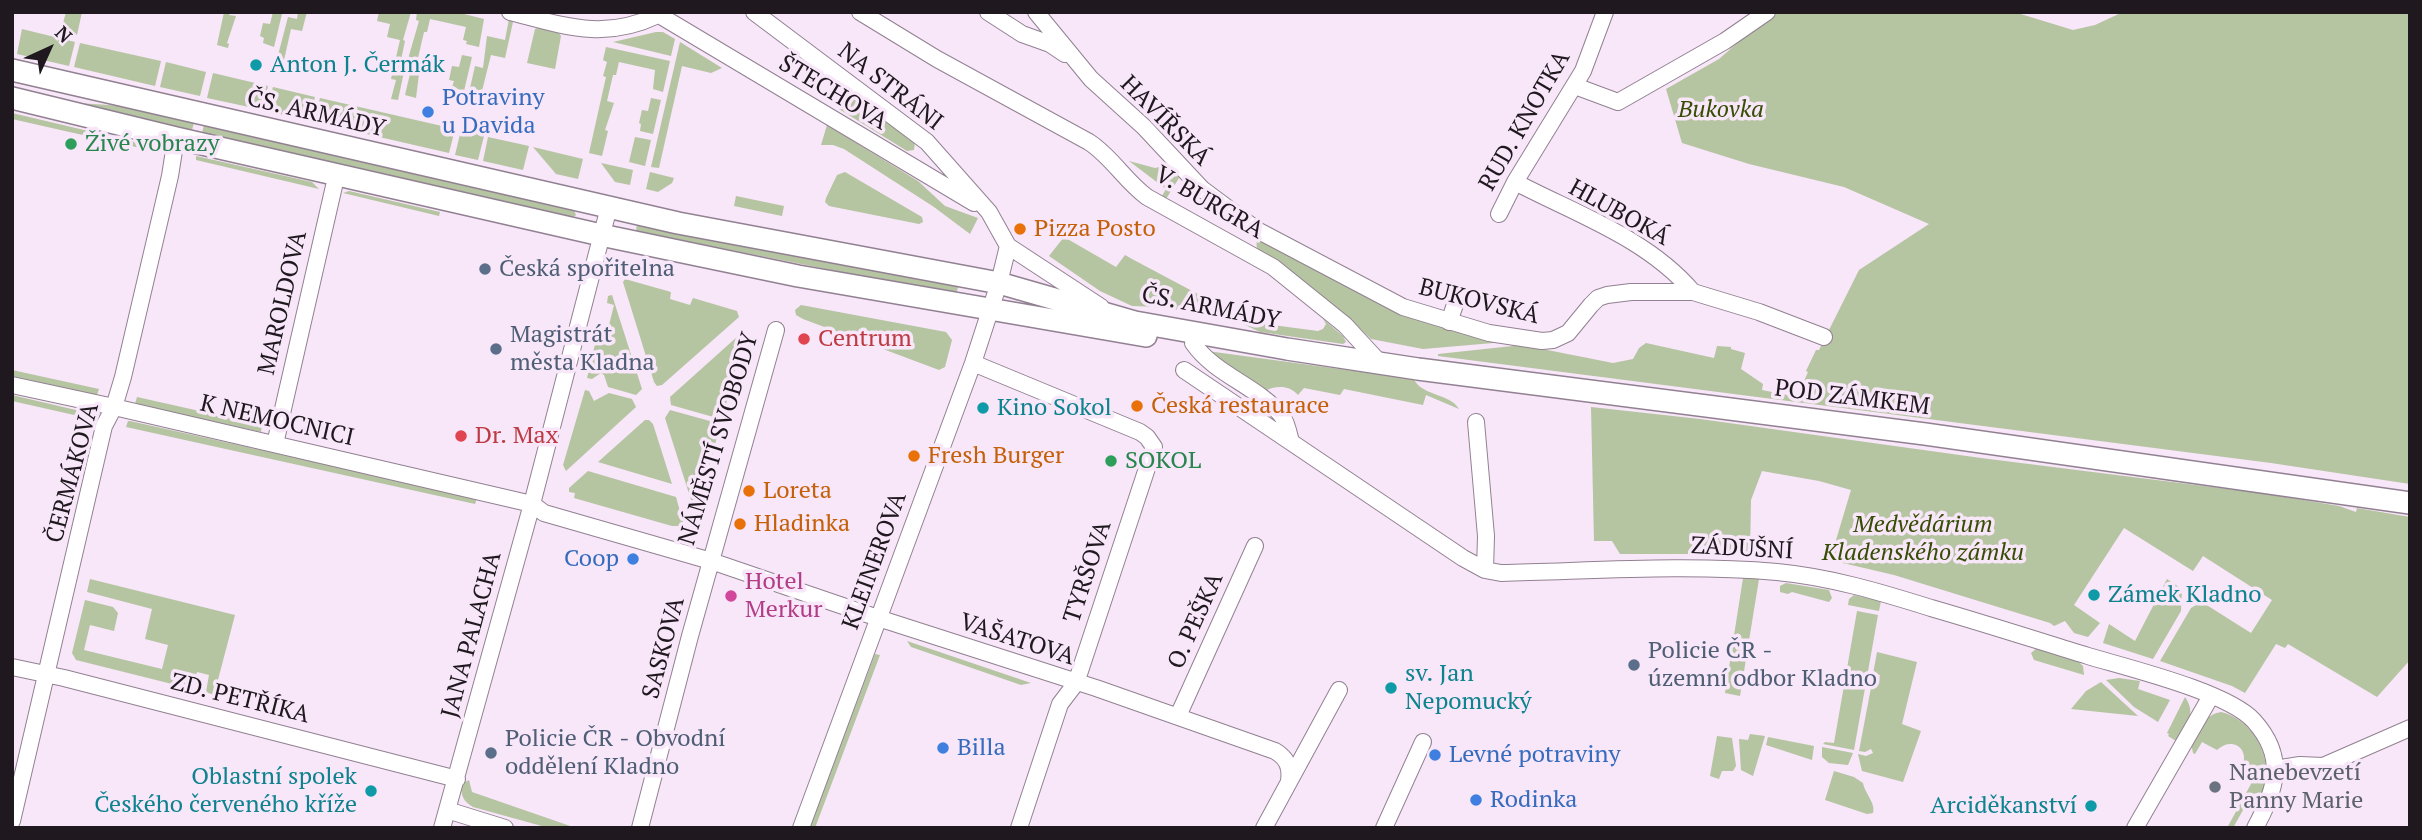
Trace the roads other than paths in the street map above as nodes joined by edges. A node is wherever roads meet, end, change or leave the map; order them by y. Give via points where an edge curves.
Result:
1 (510, 12) edge
2 (754, 12) edge
3 (860, 12) edge
4 (988, 12) edge
5 (1037, 12) edge
6 (1605, 12) edge
7 (1767, 12) edge
8 (656, 13) edge
9 (1082, 68) junction
10 (12, 70) edge
11 (1575, 86) junction
12 (12, 98) edge
13 (176, 138) junction
14 (337, 173) junction
15 (1515, 182) junction
16 (609, 207) junction
17 (989, 212) junction
18 (1499, 214) dead end
19 (601, 234) junction
20 (1279, 244) joint
21 (1008, 246) junction
22 (999, 284) junction
23 (1693, 292) junction
24 (1459, 293) dead end
25 (990, 310) junction
26 (1112, 315) junction
27 (1448, 322) junction
28 (776, 330) dead end
29 (1824, 337) dead end
30 (1193, 343) junction
31 (1287, 349) junction
32 (973, 363) junction
33 (1380, 363) junction
34 (1184, 370) dead end
35 (12, 385) edge
36 (114, 407) junction
37 (1476, 422) dead end
38 (1291, 442) junction
39 (275, 444) junction
40 (2410, 503) edge
41 (532, 504) junction
42 (1255, 546) dead end
43 (710, 561) junction
44 (1485, 570) junction
45 (878, 618) junction
46 (12, 667) edge
47 (47, 674) junction
48 (1076, 682) junction
49 (1339, 690) dead end
50 (2211, 696) junction
51 (1178, 716) junction
52 (2410, 728) edge
53 (1423, 742) dead end
54 (2276, 769) junction
55 (457, 779) junction
56 (1289, 781) junction
57 (447, 810) junction
58 (12, 821) edge
59 (442, 828) edge
60 (504, 828) edge
61 (640, 828) edge
62 (801, 828) edge
63 (1019, 828) edge
64 (1264, 828) edge
65 (1384, 828) edge
66 (2135, 828) edge
67 (2255, 828) edge

1 - 8 street via 594,31 630,26
2 - 17 street, NA STRÁNI via 925,140
3 - 33 street, V. BURGRA via 1097,148 1147,197 1273,267 1345,325
4 - 9 street via 1022,34 1056,47
5 - 9 street, HAVÍŘSKÁ
6 - 11 street, RUD. KNOTKA
7 - 11 street via 1619,102
8 - 17 street, ŠTECHOVA
9 - 20 street, HAVÍŘSKÁ via 1202,189
10 - 16 main road, ČS. ARMÁDY
11 - 15 street, RUD. KNOTKA
12 - 13 main road, ČS. ARMÁDY
13 - 14 main road, ČS. ARMÁDY
13 - 36 street, ČERMÁKOVA
14 - 19 main road, ČS. ARMÁDY
14 - 39 street, MAROLDOVA
15 - 18 street, RUD. KNOTKA
15 - 23 street, HLUBOKÁ via 1652,255
16 - 19 street
16 - 22 main road, ČS. ARMÁDY
17 - 21 street, NA STRÁNI
19 - 25 main road, ČS. ARMÁDY
19 - 41 street
20 - 27 street, BUKOVSKÁ via 1403,307
21 - 22 street
21 - 26 street, NA STRÁNI
22 - 25 street
22 - 26 main road, ČS. ARMÁDY
23 - 27 street, BUKOVSKÁ via 1631,292 1598,298 1568,333 1553,340 1514,338
23 - 29 street, BUKOVSKÁ
24 - 27 street
25 - 30 main road, ČS. ARMÁDY
25 - 32 street, KLEINEROVA
26 - 31 main road, ČS. ARMÁDY
28 - 43 street, NÁMĚSTÍ SVOBODY
30 - 31 main road, ČS. ARMÁDY
30 - 38 street, ZÁDUŠNÍ via 1202,356 1283,418
31 - 33 main road, POD ZÁMKEM
32 - 45 street, KLEINEROVA
32 - 48 street, TYRŠOVA via 1140,432 1154,447
33 - 40 main road, POD ZÁMKEM
34 - 38 street, ZÁDUŠNÍ
35 - 36 street, K NEMOCNICI
36 - 39 street, K NEMOCNICI
36 - 47 street, ČERMÁKOVA via 104,426
37 - 44 street
38 - 44 street, ZÁDUŠNÍ
39 - 41 street, K NEMOCNICI
41 - 43 street, NÁMĚSTÍ SVOBODY via 544,513
41 - 55 street, JANA PALACHA
42 - 51 street, O. PEŠKA
43 - 45 street, VAŠATOVA
43 - 61 street, SASKOVA
44 - 50 street, ZÁDUŠNÍ via 1719,569 1825,579 2062,647
45 - 48 street, VAŠATOVA
45 - 62 street, KLEINEROVA
46 - 47 street, ZD. PETŘÍKA
47 - 55 street, ZD. PETŘÍKA
47 - 58 street, ČERMÁKOVA
48 - 51 street, VAŠATOVA
48 - 63 street, TYRŠOVA via 1060,704
49 - 56 street
50 - 54 street, ZÁDUŠNÍ via 2253,720 2266,737
50 - 66 street
51 - 56 street, VAŠATOVA via 1275,751 1288,764
52 - 54 street via 2323,766
53 - 65 street
54 - 67 street via 2273,792
55 - 57 street, JANA PALACHA
56 - 64 street
57 - 59 street, JANA PALACHA
57 - 60 street

